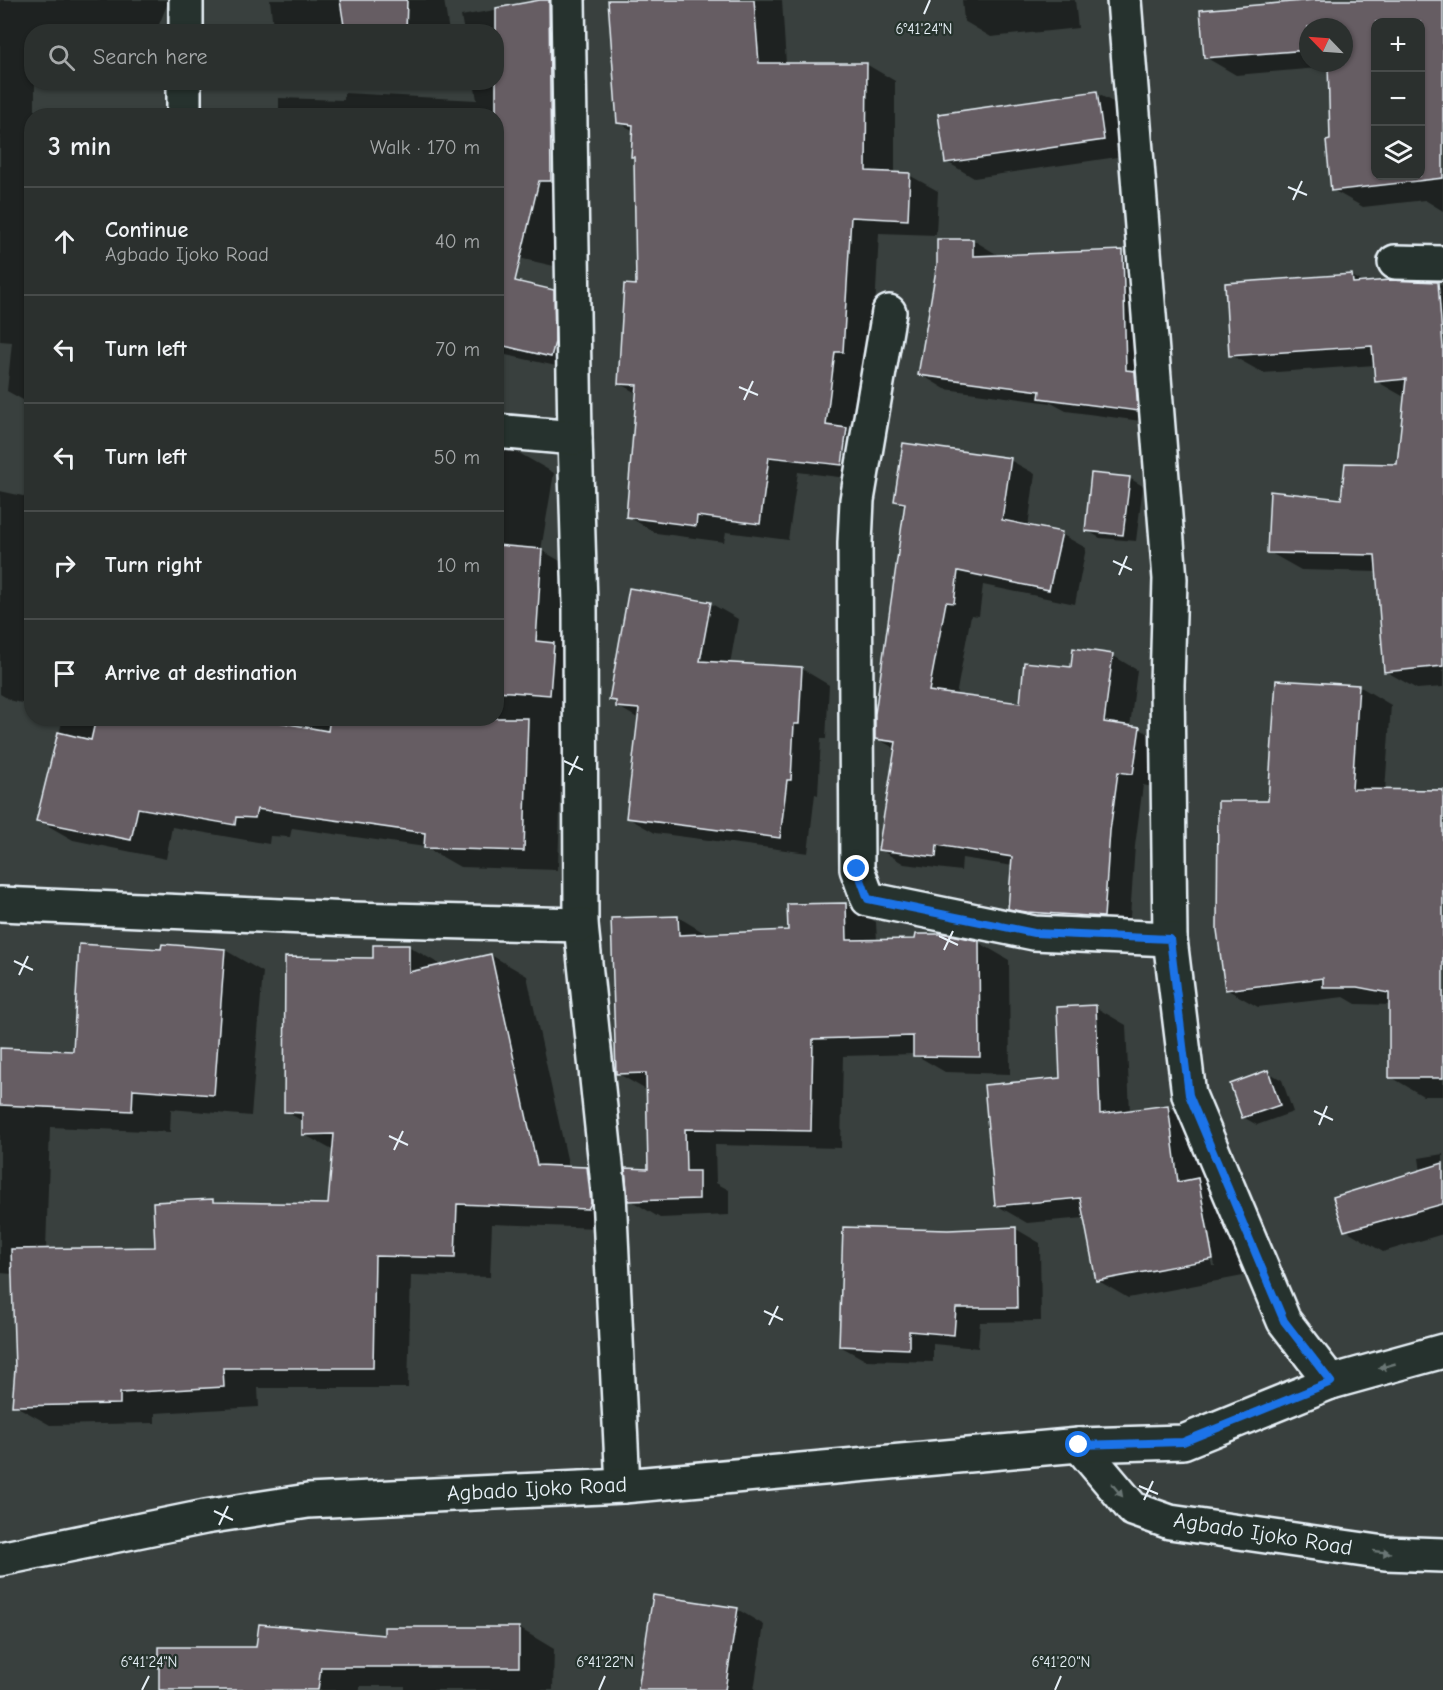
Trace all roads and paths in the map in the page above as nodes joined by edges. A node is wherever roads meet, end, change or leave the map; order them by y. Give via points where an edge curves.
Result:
1 (186, 0) edge
2 (568, 0) edge
3 (1124, 0) edge
4 (186, 24) edge
5 (184, 90) edge
6 (184, 108) edge
7 (1395, 262) dead end
8 (1443, 263) edge
9 (889, 312) dead end
10 (504, 432) edge
11 (575, 438) junction
12 (0, 904) edge
13 (581, 925) junction
14 (1170, 939) junction
15 (1443, 1351) edge
16 (1331, 1382) junction
17 (1079, 1445) junction
18 (623, 1486) junction
19 (1443, 1555) edge
20 (0, 1559) edge

1 - 4 street
2 - 11 street
3 - 14 street via 1170,579
5 - 6 street
7 - 8 street
9 - 14 street via 857,500 855,543 857,869 868,899 1034,933
10 - 11 street
11 - 13 street
12 - 13 street
13 - 18 street via 609,1194
14 - 16 street via 1189,1095 1284,1321
15 -> 16 street, Agbado Ijoko Road
16 - 17 street, Agbado Ijoko Road via 1183,1442
17 - 18 street, Agbado Ijoko Road
17 -> 19 street, Agbado Ijoko Road via 1133,1509 1170,1522 1385,1553
18 - 20 street, Agbado Ijoko Road via 308,1501 205,1517

